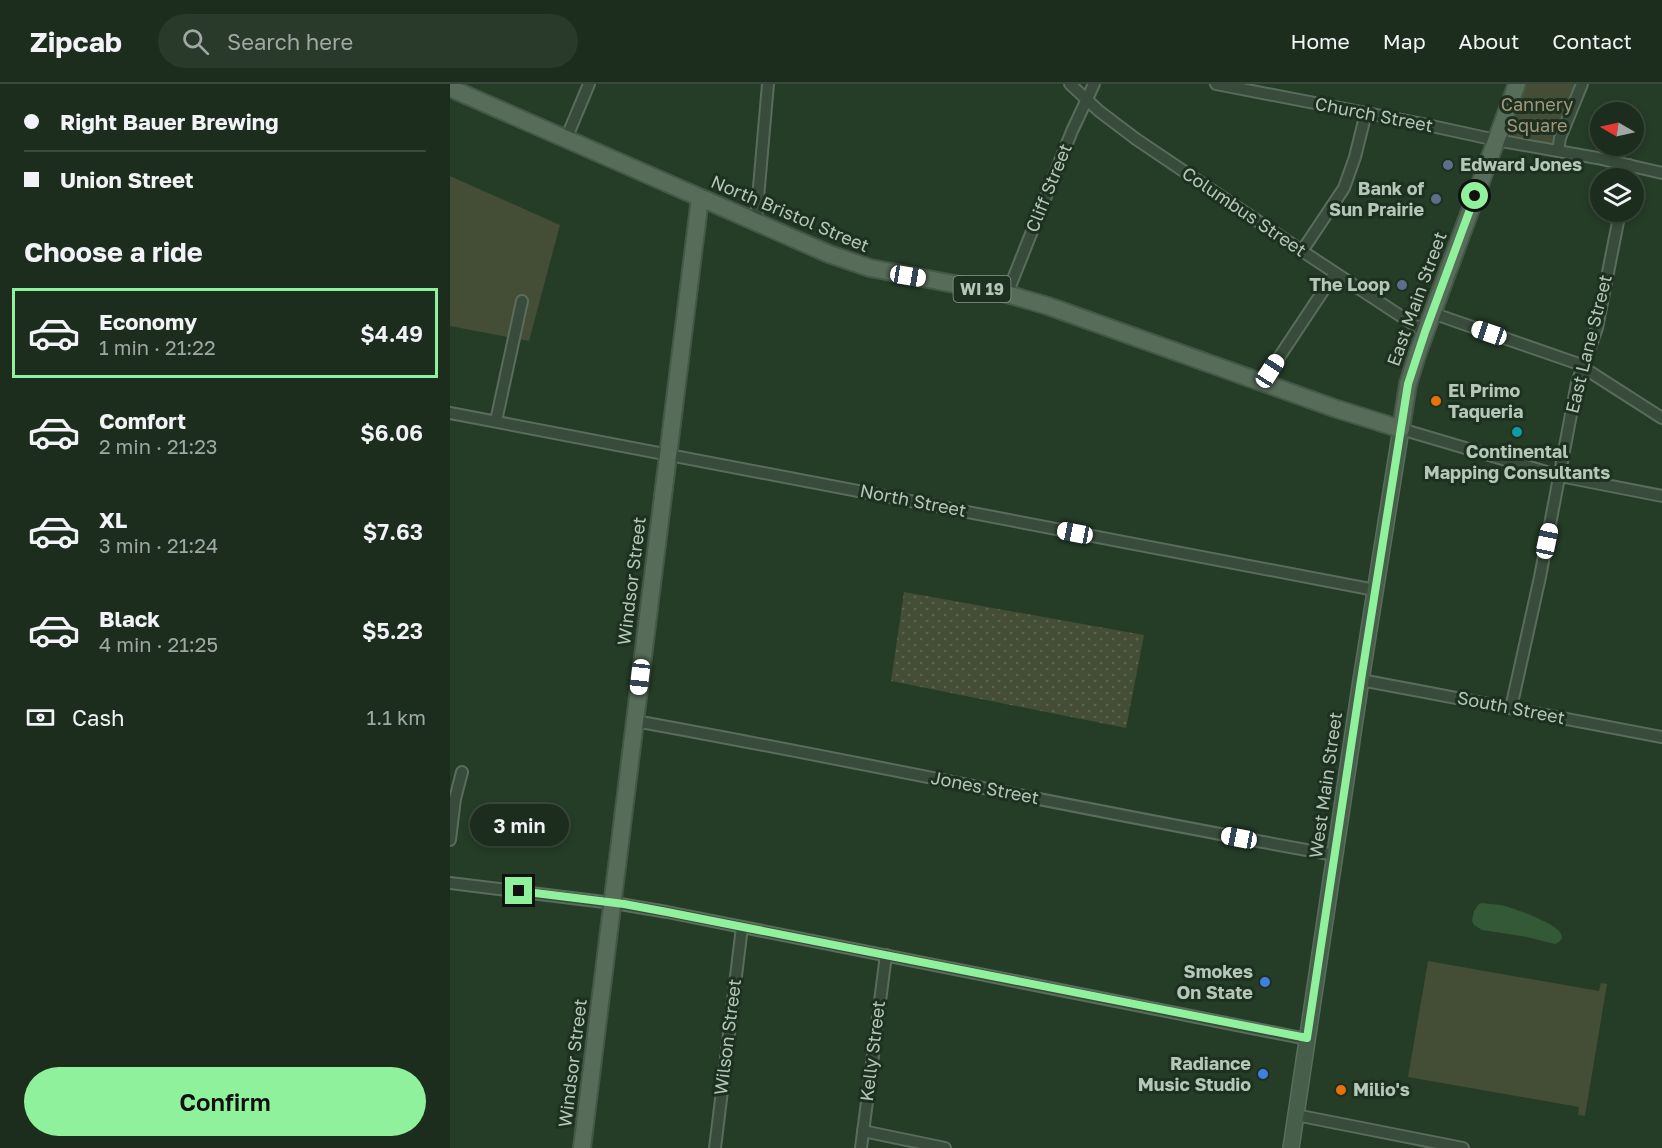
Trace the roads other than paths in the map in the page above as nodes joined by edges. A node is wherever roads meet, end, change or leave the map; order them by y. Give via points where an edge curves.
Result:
1 (589, 84) edge
2 (768, 84) edge
3 (1070, 84) edge
4 (1094, 84) edge
5 (1216, 84) edge
6 (1517, 84) edge
7 (1582, 84) edge
8 (450, 88) edge
9 (1087, 99) junction
10 (1366, 113) junction
11 (566, 139) junction
12 (1496, 140) junction
13 (1558, 151) junction
14 (1629, 165) junction
15 (1629, 168) edge
16 (1662, 172) edge
17 (700, 198) junction
18 (724, 208) junction
19 (756, 221) junction
20 (1618, 222) edge
21 (694, 245) junction
22 (1302, 252) junction
23 (1335, 273) junction
24 (1006, 294) junction
25 (522, 302) dead end
26 (1432, 313) junction
27 (1425, 332) junction
28 (1582, 367) junction
29 (1265, 383) junction
30 (450, 412) edge
31 (1662, 418) edge
32 (496, 421) junction
33 (1401, 429) junction
34 (667, 453) junction
35 (1560, 476) junction
36 (1662, 496) edge
37 (1375, 590) junction
38 (1361, 680) junction
39 (1511, 708) junction
40 (635, 721) junction
41 (1662, 737) edge
42 (462, 772) dead end
43 (450, 840) edge
44 (1335, 855) junction
45 (450, 883) edge
46 (612, 903) junction
47 (742, 927) junction
48 (886, 955) junction
49 (1307, 1038) junction
50 (1296, 1115) junction
51 (863, 1131) junction
52 (582, 1148) edge
53 (715, 1148) edge
54 (861, 1148) edge
55 (945, 1148) edge
56 (1291, 1148) edge
57 (1463, 1148) edge

1 - 11 street
2 - 19 street
3 - 9 street, Columbus Street
4 - 9 street, Cliff Street
5 - 10 street, Church Street
6 - 12 main road, East Main Street
7 - 13 street
8 - 11 main road, North Bristol Street
9 - 22 street, Columbus Street via 1136,139
9 - 24 street, Cliff Street
10 - 12 street, Church Street
10 - 22 street via 1344,188
11 - 17 main road, North Bristol Street
12 - 13 street, Church Street
12 - 26 main road, East Main Street
13 - 14 street, Church Street
14 - 15 street
14 - 16 street, Church Street
17 - 18 main road, North Bristol Street / WI 19
17 - 21 main road, Windsor Street
18 - 19 main road, North Bristol Street / WI 19
18 - 21 main road via 709,220
19 - 24 main road, North Bristol Street / WI 19 via 859,265
20 - 28 street, East Lane Street via 1596,328
21 - 34 main road, Windsor Street
22 - 23 street, Columbus Street
23 - 27 street, Columbus Street
23 - 29 street
24 - 29 main road, North Bristol Street / WI 19
25 - 32 street
26 - 27 main road, East Main Street
26 - 28 street
27 - 33 main road, East Main Street via 1408,384
28 - 31 street
28 - 35 street, East Lane Street
29 - 33 main road, North Bristol Street / WI 19
30 - 32 street, North Street
32 - 34 street, North Street
33 - 35 street
33 - 37 main road, West Main Street
34 - 37 street, North Street
34 - 40 main road, Windsor Street
35 - 36 street
35 - 39 street, East Lane Street
37 - 38 main road, West Main Street
38 - 39 street, South Street
38 - 44 main road, West Main Street
39 - 41 street, South Street
40 - 44 street, Jones Street
40 - 46 main road, Windsor Street
42 - 43 street
44 - 49 main road, West Main Street
45 - 46 street
46 - 47 street
46 - 52 main road, Windsor Street
47 - 48 street
47 - 53 street, Wilson Street
48 - 49 street
48 - 51 street, Kelly Street
49 - 50 main road, West Main Street
50 - 56 main road, West Main Street
50 - 57 street
51 - 54 street, Kelly Street
51 - 55 street

